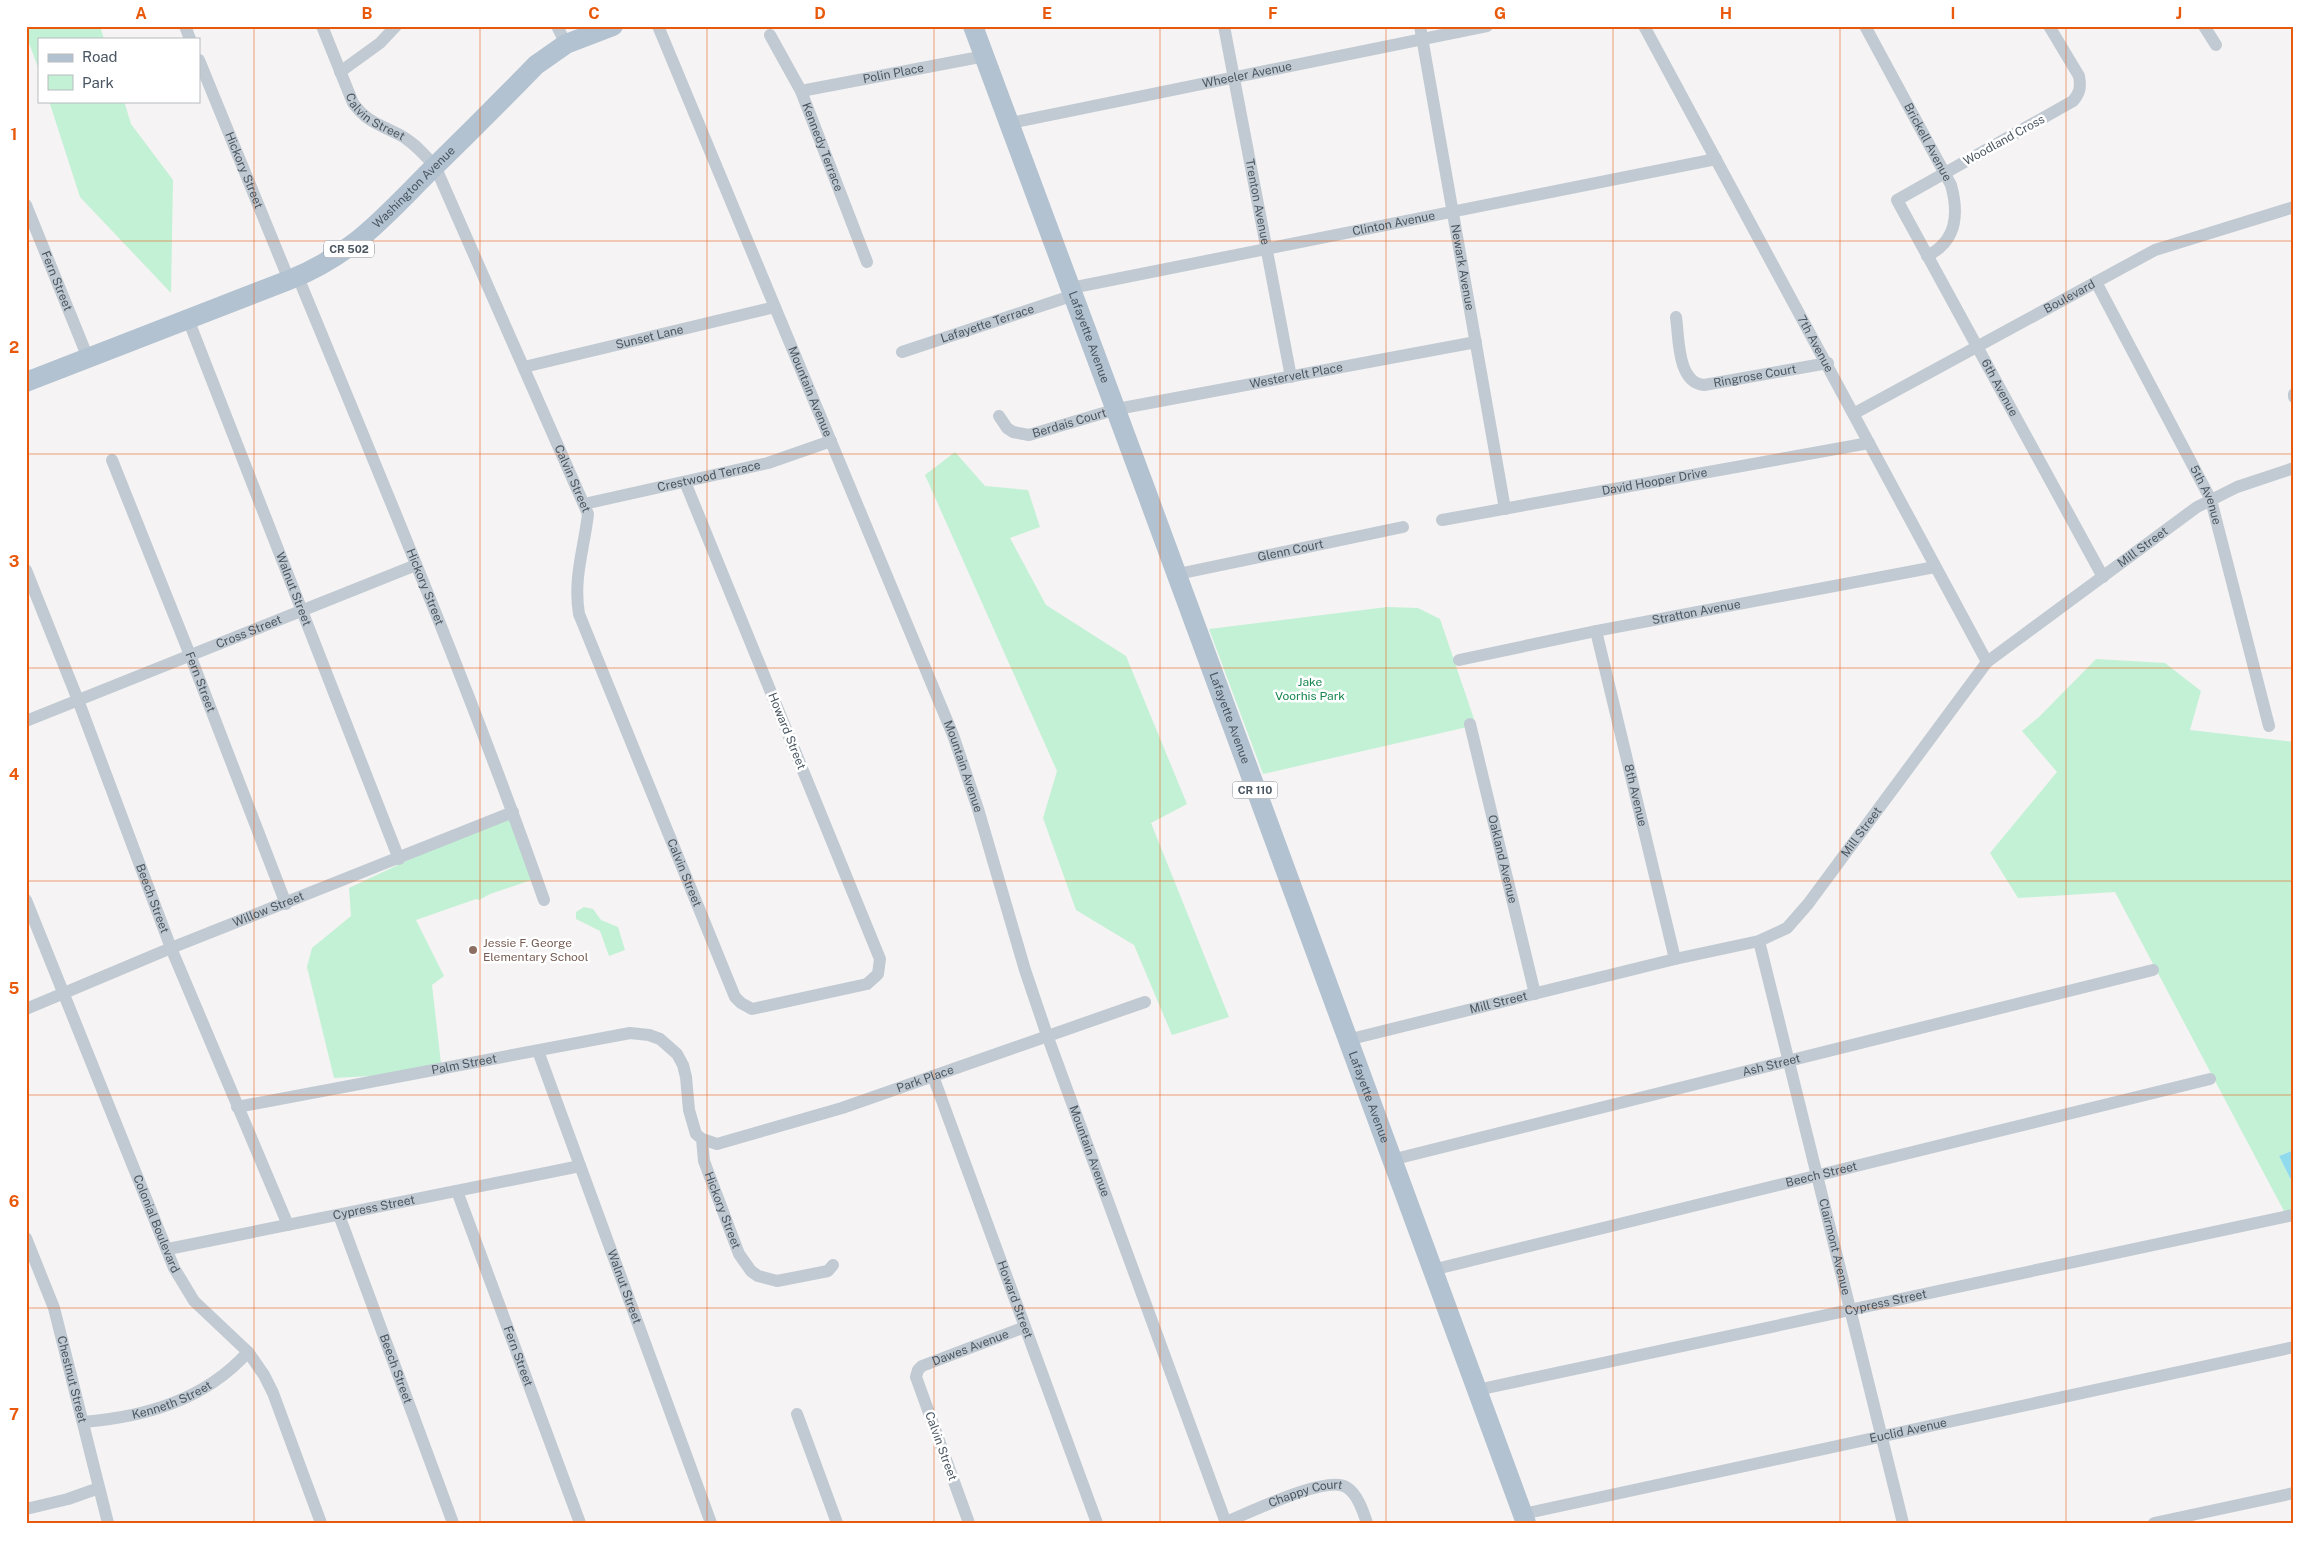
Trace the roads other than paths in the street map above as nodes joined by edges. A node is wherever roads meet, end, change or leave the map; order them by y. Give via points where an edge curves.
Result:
1 (185, 26) edge
2 (322, 26) edge
3 (396, 26) edge
4 (613, 26) edge
5 (658, 26) edge
6 (973, 26) edge
7 (1224, 26) edge
8 (1420, 26) edge
9 (1487, 26) edge
10 (1644, 26) edge
11 (1865, 26) edge
12 (2049, 26) edge
13 (2204, 26) edge
14 (770, 34) dead end
15 (561, 35) edge
16 (190, 38) edge
17 (1422, 39) junction
18 (2216, 45) dead end
19 (985, 56) junction
20 (200, 62) edge
21 (340, 72) junction
22 (1234, 78) junction
23 (801, 91) junction
24 (1010, 123) junction
25 (1716, 159) junction
26 (435, 166) junction
27 (1946, 173) junction
28 (1897, 200) joint
29 (26, 205) edge
30 (2294, 207) edge
31 (1452, 212) junction
32 (1266, 249) junction
33 (1927, 256) junction
34 (868, 262) dead end
35 (294, 278) junction
36 (2096, 282) junction
37 (1073, 291) junction
38 (775, 306) junction
39 (1676, 316) dead end
40 (188, 319) junction
41 (1476, 342) junction
42 (1976, 347) junction
43 (902, 352) dead end
44 (88, 358) junction
45 (1828, 363) junction
46 (524, 367) junction
47 (1291, 377) junction
48 (26, 382) edge
49 (1117, 409) junction
50 (1855, 413) junction
51 (999, 416) dead end
52 (831, 441) junction
53 (1869, 443) junction
54 (112, 460) dead end
55 (2294, 468) edge
56 (685, 482) junction
57 (2211, 500) junction
58 (584, 504) junction
59 (1505, 508) junction
60 (1442, 520) dead end
61 (1403, 527) dead end
62 (416, 565) junction
63 (1935, 567) junction
64 (26, 570) edge
65 (1178, 574) junction
66 (2103, 576) junction
67 (302, 610) junction
68 (1596, 631) junction
69 (190, 655) junction
70 (1459, 660) dead end
71 (1988, 662) junction
72 (78, 700) junction
73 (26, 720) edge
74 (1470, 724) dead end
75 (2269, 726) dead end
76 (513, 812) junction
77 (399, 858) junction
78 (26, 900) edge
79 (544, 900) dead end
80 (286, 904) junction
81 (1759, 941) junction
82 (172, 948) junction
83 (1675, 959) junction
84 (2153, 970) dead end
85 (64, 994) junction
86 (1535, 994) junction
87 (738, 1000) joint
88 (1145, 1002) dead end
89 (26, 1009) edge
90 (1047, 1035) junction
91 (1348, 1040) junction
92 (538, 1051) junction
93 (1788, 1061) junction
94 (681, 1062) joint
95 (933, 1076) junction
96 (2210, 1079) dead end
97 (237, 1107) junction
98 (702, 1140) junction
99 (1391, 1160) junction
100 (580, 1166) junction
101 (1817, 1176) junction
102 (457, 1191) junction
103 (339, 1215) junction
104 (2293, 1215) edge
105 (288, 1225) junction
106 (26, 1238) edge
107 (168, 1249) junction
108 (833, 1265) dead end
109 (1432, 1270) junction
110 (1850, 1310) junction
111 (1025, 1327) junction
112 (2294, 1348) edge
113 (248, 1352) junction
114 (918, 1370) joint
115 (1477, 1390) junction
116 (797, 1414) dead end
117 (83, 1422) junction
118 (1882, 1437) junction
119 (99, 1488) junction
120 (2294, 1493) edge
121 (26, 1509) edge
122 (1525, 1518) edge
123 (1226, 1522) edge
124 (108, 1523) edge
125 (320, 1523) edge
126 (453, 1523) edge
127 (580, 1523) edge
128 (711, 1523) edge
129 (837, 1523) edge
130 (969, 1523) edge
131 (1098, 1523) edge
132 (1367, 1523) edge
133 (1903, 1523) edge
134 (2154, 1523) edge

1 - 16 street
2 - 21 street, Calvin Street
3 - 21 street via 380,43
4 - 15 main road, Washington Avenue / CR 502
5 - 38 street, Mountain Avenue
6 - 19 main road, Lafayette Avenue / CR 110
7 - 22 street, Trenton Avenue
8 - 17 street, Newark Avenue
9 - 17 street, Wheeler Avenue
10 - 25 street, 7th Avenue
11 - 27 street, Brickell Avenue
12 - 27 street, Woodland Cross via 2079,76 2080,90 2073,101
13 - 18 street
14 - 23 street, Kennedy Terrace
15 - 26 main road, Washington Avenue / CR 502 via 536,66
17 - 22 street, Wheeler Avenue
17 - 31 street, Newark Avenue
19 - 23 street, Polin Place
19 - 24 main road, Lafayette Avenue / CR 110
20 - 35 street, Hickory Street
21 - 26 street, Calvin Street via 361,113 379,127 412,142
22 - 24 street, Wheeler Avenue
22 - 32 street, Trenton Avenue
23 - 34 street, Kennedy Terrace
24 - 37 main road, Lafayette Avenue / CR 110
25 - 31 street, Clinton Avenue
25 - 45 street, 7th Avenue
26 - 35 main road, Washington Avenue / CR 502 via 360,240 339,256
26 - 46 street, Calvin Street
27 - 28 street, Woodland Cross
27 - 33 street, Brickell Avenue via 1956,202 1955,226 1944,245
28 - 33 street, 6th Avenue
29 - 44 street, Fern Street
30 - 36 street, Boulevard via 2155,250
31 - 32 street, Clinton Avenue
31 - 41 street, Newark Avenue
32 - 37 street, Clinton Avenue
32 - 47 street, Trenton Avenue
33 - 42 street, 6th Avenue
35 - 40 main road, Washington Avenue / CR 502
35 - 62 street, Hickory Street
36 - 42 street, Boulevard
36 - 57 street, 5th Avenue
37 - 43 street, Lafayette Terrace
37 - 49 main road, Lafayette Avenue / CR 110
38 - 46 street, Sunset Lane
38 - 52 street, Mountain Avenue
39 - 45 street, Ringrose Court via 1684,372 1694,383 1704,385
40 - 44 main road, Washington Avenue / CR 502
40 - 67 street, Walnut Street
41 - 47 street, Westervelt Place
41 - 59 street, Newark Avenue
42 - 50 street, Boulevard
42 - 66 street, 6th Avenue
44 - 48 main road, Washington Avenue / CR 502
45 - 50 street, 7th Avenue
46 - 58 street, Calvin Street
47 - 49 street, Westervelt Place
49 - 51 street, Berdais Court via 1029,435 1013,432
49 - 65 main road, Lafayette Avenue / CR 110
50 - 53 street, 7th Avenue
52 - 56 street, Crestwood Terrace via 768,462
52 - 90 street, Mountain Avenue via 956,744
53 - 59 street, David Hooper Drive
53 - 63 street, 7th Avenue
54 - 69 street, Fern Street
55 - 57 street, Mill Street via 2237,487
56 - 58 street, Crestwood Terrace
56 - 87 street, Howard Street via 880,959 880,967 873,980 866,984 752,1009
57 - 66 street, Mill Street
57 - 75 street, 5th Avenue
58 - 87 street, Calvin Street via 588,514 584,550 576,579 579,614
59 - 60 street, David Hooper Drive
61 - 65 street, Glenn Court
62 - 67 street, Cross Street
62 - 76 street, Hickory Street
63 - 68 street, Stratton Avenue
63 - 71 street, 7th Avenue
64 - 72 street, Beech Street
65 - 91 main road, Lafayette Avenue / CR 110
66 - 71 street, Mill Street
67 - 69 street, Cross Street
67 - 77 street, Walnut Street
68 - 70 street, Stratton Avenue
68 - 83 street, 8th Avenue
69 - 72 street, Cross Street
69 - 80 street, Fern Street
71 - 81 street, Mill Street via 1796,920
72 - 73 street, Cross Street
72 - 82 street, Beech Street
74 - 86 street, Oakland Avenue
76 - 77 street, Willow Street
76 - 79 street, Hickory Street
77 - 80 street, Willow Street
78 - 85 street, Colonial Boulevard
80 - 82 street, Willow Street
81 - 83 street, Mill Street
81 - 93 street, Clairmont Avenue
82 - 85 street, Willow Street
82 - 97 street, Beech Street
83 - 86 street, Mill Street
84 - 93 street, Ash Street
85 - 89 street, Willow Street
85 - 107 street, Colonial Boulevard
86 - 91 street, Mill Street
88 - 90 street, Park Place
90 - 95 street, Park Place
90 - 123 street, Mountain Avenue
91 - 99 main road, Lafayette Avenue / CR 110
92 - 94 street, Palm Street via 637,1033 660,1039
92 - 97 street, Palm Street
92 - 100 street, Walnut Street
93 - 99 street, Ash Street
93 - 101 street, Clairmont Avenue
94 - 98 street, Hickory Street via 689,1110 696,1134
95 - 98 street, Park Place via 842,1108 716,1144
95 - 111 street, Howard Street
96 - 101 street, Beech Street
97 - 105 street, Beech Street
98 - 108 street, Hickory Street via 704,1161 739,1254 750,1271 777,1281 828,1271
99 - 109 main road, Lafayette Avenue / CR 110
100 - 102 street, Cypress Street
100 - 128 street, Walnut Street
101 - 109 street, Beech Street
101 - 110 street, Clairmont Avenue
102 - 103 street, Cypress Street
102 - 127 street, Fern Street
103 - 105 street, Cypress Street
103 - 126 street, Beech Street
104 - 110 street, Cypress Street
105 - 107 street, Cypress Street
106 - 117 street, Chestnut Street via 54,1308
107 - 113 street, Colonial Boulevard via 182,1284 194,1301
109 - 115 main road, Lafayette Avenue / CR 110
110 - 115 street, Cypress Street
110 - 118 street, Clairmont Avenue
111 - 114 street, Dawes Avenue
111 - 131 street, Howard Street
112 - 118 street, Euclid Avenue
113 - 117 street, Kenneth Street via 223,1376 185,1399 133,1416
113 - 125 street, Colonial Boulevard via 273,1393
114 - 130 street, Calvin Street via 916,1377
115 - 122 main road, Lafayette Avenue / CR 110
116 - 129 street
117 - 119 street, Chestnut Street
118 - 122 street, Euclid Avenue
118 - 133 street, Clairmont Avenue
119 - 121 street
119 - 124 street, Chestnut Street
120 - 134 street
123 - 132 street, Chappy Court via 1308,1489 1336,1483 1347,1487

